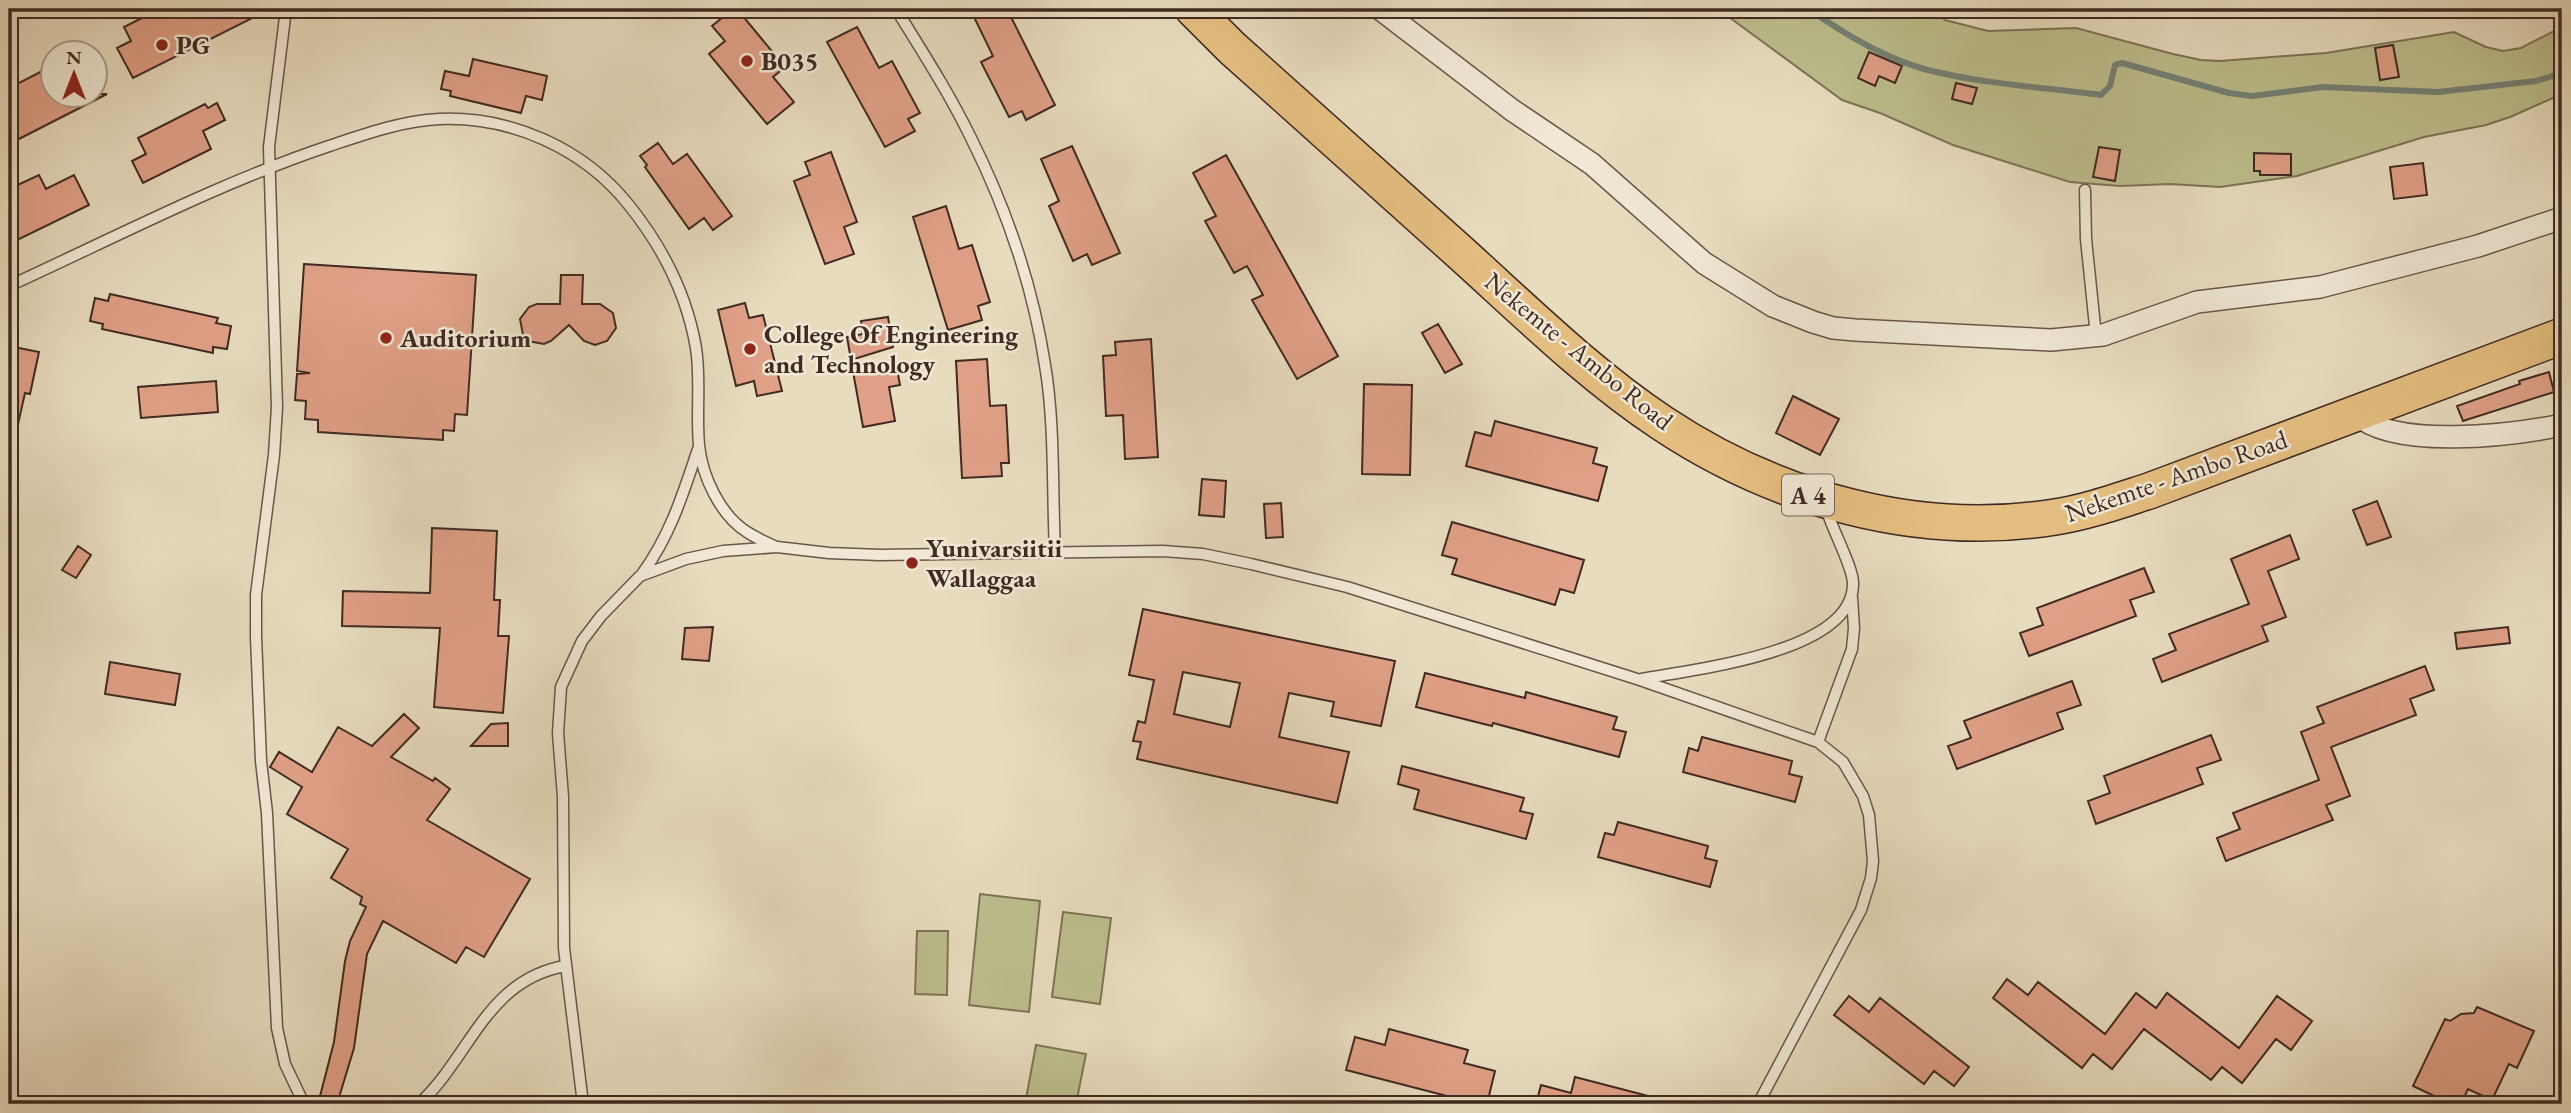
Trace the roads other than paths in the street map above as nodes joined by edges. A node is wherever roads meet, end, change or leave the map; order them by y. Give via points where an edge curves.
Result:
1 (286, 9) edge
2 (896, 9) edge
3 (1193, 9) edge
4 (1380, 9) edge
5 (270, 166) junction
6 (2085, 190) dead end
7 (2562, 218) edge
8 (9, 286) edge
9 (2096, 336) junction
10 (2562, 336) edge
11 (2356, 414) junction
12 (2562, 425) edge
13 (699, 446) junction
14 (1823, 499) junction
15 (777, 547) junction
16 (1055, 551) junction
17 (640, 576) junction
18 (1852, 595) junction
19 (1640, 680) junction
20 (1818, 742) junction
21 (565, 966) junction
22 (304, 1104) edge
23 (419, 1104) edge
24 (583, 1104) edge
25 (1758, 1104) edge

1 - 5 lane
2 - 16 lane via 972,140 1027,282 1045,366
3 - 14 highway, Nekemte - Ambo Road / A 4 via 1537,322 1634,402 1719,456
4 - 9 street via 1601,171 1704,263 1773,306 1833,328 2051,341
5 - 8 lane
5 - 13 lane via 383,129 465,119 513,128 552,142 590,166 621,194 643,224 684,298 698,363
5 - 22 lane via 276,407 273,470 256,595 256,637 277,1028 285,1063
6 - 9 lane
7 - 9 street via 2478,246 2320,287 2197,302
10 - 11 highway, Nekemte - Ambo Road / A 4
11 - 12 street via 2379,427 2440,437
11 - 14 highway, Nekemte - Ambo Road / A 4 via 2149,491 2056,517 2000,523 1925,520 1868,512
13 - 15 lane via 705,471 724,510 746,532
13 - 17 lane via 671,526
14 - 18 lane via 1853,581
15 - 16 lane via 880,555
15 - 17 lane via 703,554
16 - 19 lane via 1163,551 1251,564 1347,587
17 - 21 lane via 582,640 561,687 558,733 564,797
18 - 19 lane via 1832,624 1785,648
18 - 20 lane via 1852,649
19 - 20 lane
20 - 25 lane via 1843,762 1863,796 1871,835 1871,878 1861,910
21 - 23 lane via 530,976 499,1000 447,1074
21 - 24 lane

